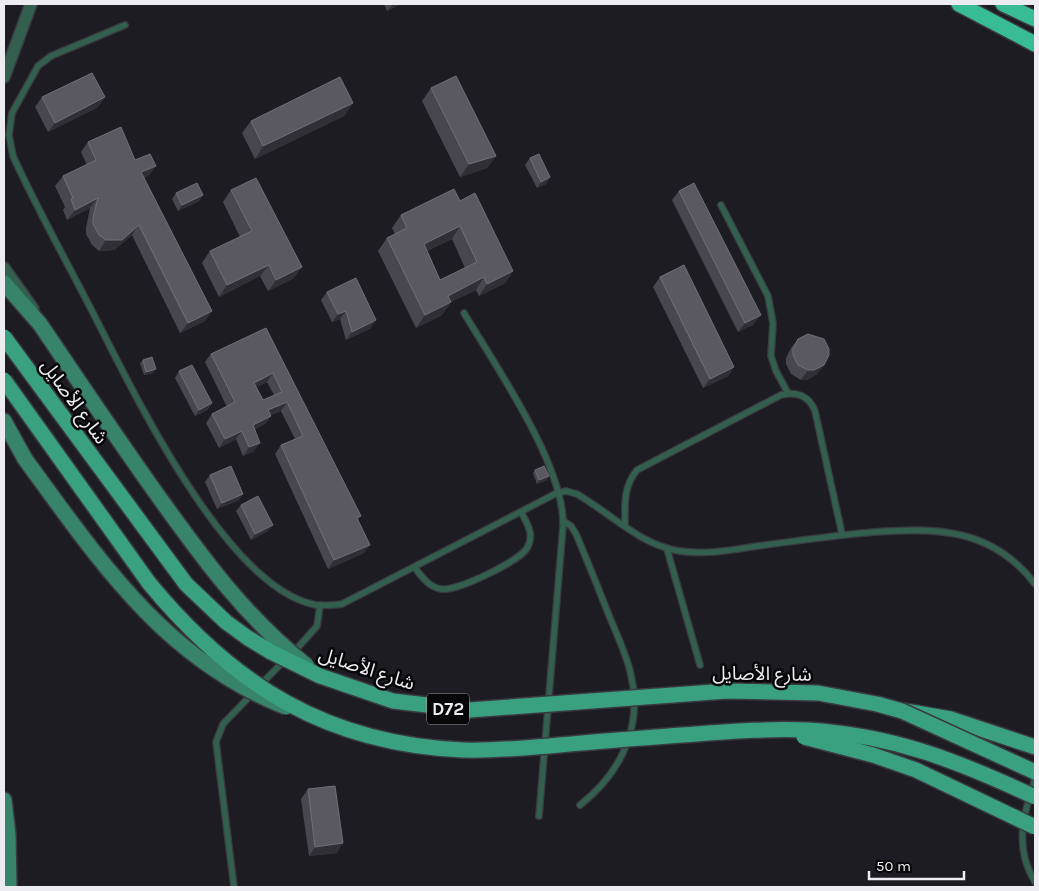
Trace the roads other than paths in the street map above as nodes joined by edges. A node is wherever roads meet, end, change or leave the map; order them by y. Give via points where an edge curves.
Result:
1 (31, 4) edge
2 (959, 4) edge
3 (1003, 4) edge
4 (1035, 19) edge
5 (125, 25) dead end
6 (1035, 44) edge
7 (4, 78) edge
8 (721, 205) dead end
9 (4, 268) edge
10 (4, 284) edge
11 (464, 313) dead end
12 (40, 324) junction
13 (4, 337) edge
14 (4, 380) edge
15 (788, 393) junction
16 (4, 421) edge
17 (4, 433) edge
18 (25, 459) junction
19 (560, 492) junction
20 (521, 512) junction
21 (563, 521) junction
22 (625, 526) junction
23 (842, 534) junction
24 (667, 549) junction
25 (415, 568) junction
26 (1035, 584) edge
27 (320, 605) junction
28 (700, 665) dead end
29 (320, 676) junction
30 (902, 711) junction
31 (306, 715) junction
32 (774, 729) junction
33 (1035, 747) edge
34 (1035, 772) edge
35 (1035, 779) edge
36 (1035, 797) edge
37 (4, 800) edge
38 (580, 805) dead end
39 (539, 816) dead end
40 (1035, 827) edge
41 (1035, 882) edge
42 (9, 887) edge
43 (234, 887) edge

1 - 7 street
2 - 6 highway
3 - 4 highway
5 - 27 lane via 51,56 38,66 12,113 9,135 13,156 149,421 191,490 240,553 262,575 294,596
8 - 15 lane via 768,296 773,323 771,356
9 - 12 street
10 - 12 street
11 - 19 lane via 523,413
12 - 29 street, bridge via 124,449 210,568 256,620
13 - 29 main road, شارع الأصايل / D72, bridge via 186,584 205,604 248,638
14 - 31 main road, D72, bridge via 168,605 232,666
15 - 22 lane via 637,470 625,492
15 - 23 lane via 805,398 815,412
16 - 18 street
17 - 18 street
18 - 31 street, bridge via 111,575 161,628 200,660 241,687
19 - 20 lane
19 - 21 lane
19 - 22 lane via 577,494
20 - 25 lane
20 - 25 lane via 528,526 530,541 516,559 451,590 432,586
21 - 38 lane via 576,534 625,656 634,693 632,730 622,756 607,780
21 - 39 lane
22 - 24 lane
23 - 24 lane via 710,553
23 - 26 lane via 912,529 954,532 994,548 1012,560
24 - 28 lane
25 - 27 lane via 355,599 342,604
27 - 43 lane via 320,619 314,631 229,717 218,733 217,752
29 - 30 main road, شارع الأصايل / D72, bridge via 393,700 427,707 470,710 757,690 833,696
30 - 33 main road via 960,722
30 - 34 main road, شارع الأصايل / D72, bridge
31 - 32 main road, D72, bridge via 376,738 465,750
32 - 36 main road, D72, bridge via 840,733 905,745 968,766
32 - 40 main road, bridge via 909,767
35 - 41 lane via 1022,828 1022,850
37 - 42 street

